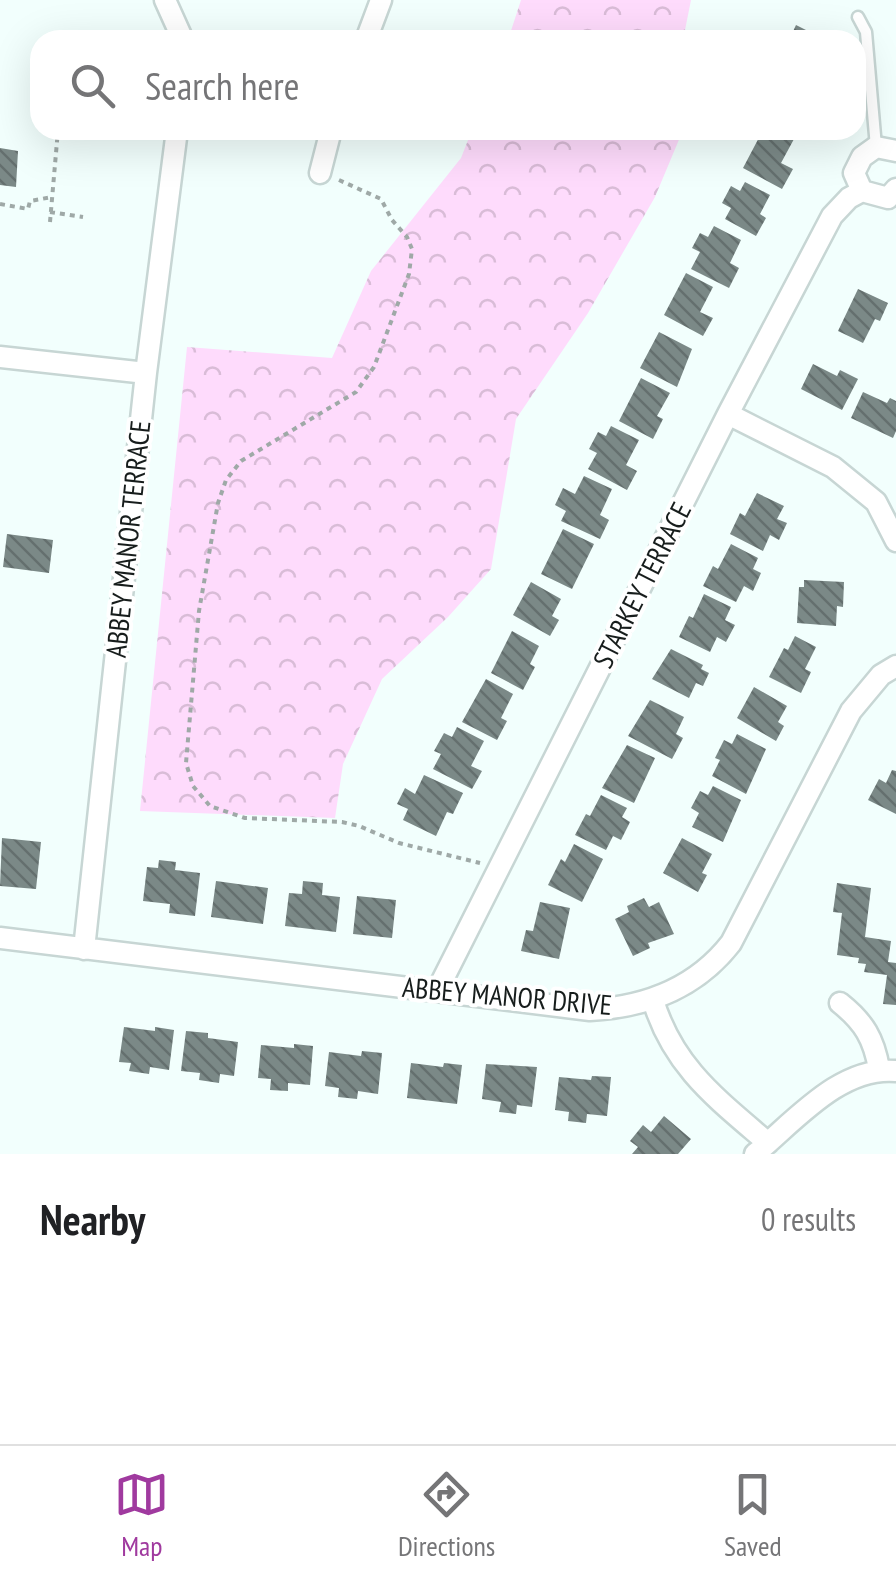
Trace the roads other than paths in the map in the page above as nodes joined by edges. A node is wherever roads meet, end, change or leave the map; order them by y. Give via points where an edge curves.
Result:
1 (165, 0) edge
2 (382, 0) edge
3 (858, 17) dead end
4 (178, 30) edge
5 (370, 30) edge
6 (865, 30) edge
7 (866, 32) edge
8 (176, 140) edge
9 (328, 140) edge
10 (886, 149) edge
11 (320, 172) road end
12 (896, 189) edge
13 (862, 191) junction
14 (0, 357) edge
15 (146, 373) junction
16 (728, 414) junction
17 (896, 541) edge
18 (896, 666) edge
19 (0, 938) edge
20 (84, 949) junction
21 (438, 991) junction
22 (653, 1000) junction
23 (840, 1003) dead end
24 (888, 1070) edge
25 (762, 1148) edge

1 - 4 street
2 - 5 street
3 - 6 lane
7 - 10 lane
8 - 15 street, ABBEY MANOR TERRACE
9 - 11 street
10 - 13 street via 862,156 854,172
12 - 13 street via 888,198
13 - 16 street, STARKEY TERRACE via 832,216
14 - 15 street
15 - 20 street, ABBEY MANOR TERRACE
16 - 17 street via 833,467 876,502
16 - 21 street, STARKEY TERRACE
18 - 22 street, ABBEY MANOR DRIVE via 851,711 731,943 713,966
19 - 20 street, ABBEY MANOR DRIVE
20 - 21 street, ABBEY MANOR DRIVE
21 - 22 street, ABBEY MANOR DRIVE via 590,1010
22 - 25 street via 682,1062
23 - 24 street via 867,1028
24 - 25 street via 845,1080

